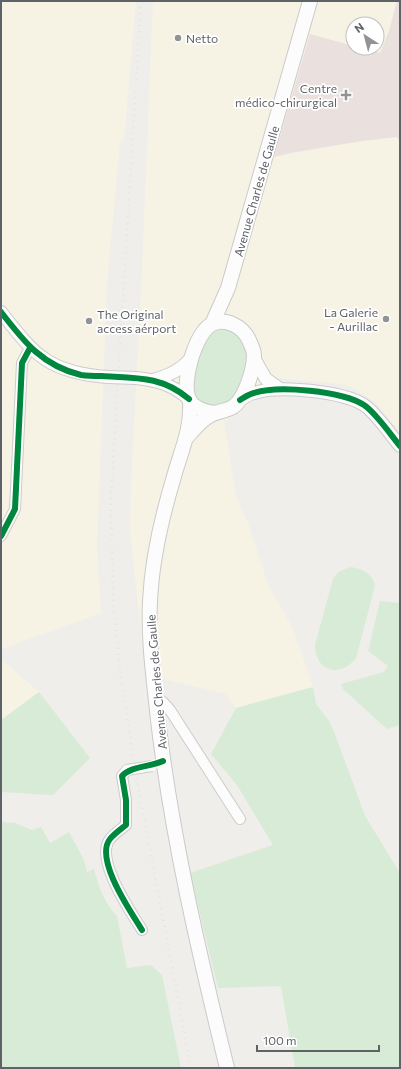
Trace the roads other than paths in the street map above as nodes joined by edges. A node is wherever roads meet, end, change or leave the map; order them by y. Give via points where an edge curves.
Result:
1 (310, 1) edge
2 (228, 288) junction
3 (1, 312) edge
4 (212, 324) junction
5 (237, 326) junction
6 (30, 348) junction
7 (192, 357) junction
8 (254, 358) junction
9 (153, 380) junction
10 (280, 389) junction
11 (189, 400) junction
12 (240, 400) junction
13 (215, 413) junction
14 (187, 437) junction
15 (400, 446) edge
16 (1, 536) edge
17 (156, 703) junction
18 (157, 764) junction
19 (240, 819) dead end
20 (142, 930) dead end
21 (227, 1068) edge

1 - 2 main road, Avenue Charles de Gaulle
2 - 4 main road, Avenue Charles de Gaulle
2 - 5 main road, Avenue Charles de Gaulle via 230,313
3 - 6 street
4 - 5 main road via 220,322
4 - 7 main road via 198,341
5 - 8 main road via 248,338
6 - 9 street, bridge via 64,370 82,375
6 - 16 street via 22,363 15,509
7 - 9 street via 178,371
7 - 11 main road via 186,379
8 - 10 street via 266,380
8 - 12 main road
9 - 11 street via 169,385
10 - 12 street via 254,392
10 - 15 street via 339,394 353,398 366,406
11 - 13 main road via 200,409
11 - 14 main road, Avenue Charles de Gaulle via 191,418
12 - 13 main road via 233,407
13 - 14 main road, Avenue Charles de Gaulle via 200,422
14 - 17 main road, Avenue Charles de Gaulle via 157,534 153,568 150,638
17 - 18 main road, Avenue Charles de Gaulle
17 - 19 street via 163,702 170,710
18 - 20 street, bridge via 127,770 122,776 126,800 126,825 109,840 106,855 115,885
18 - 21 main road, Avenue Charles de Gaulle

